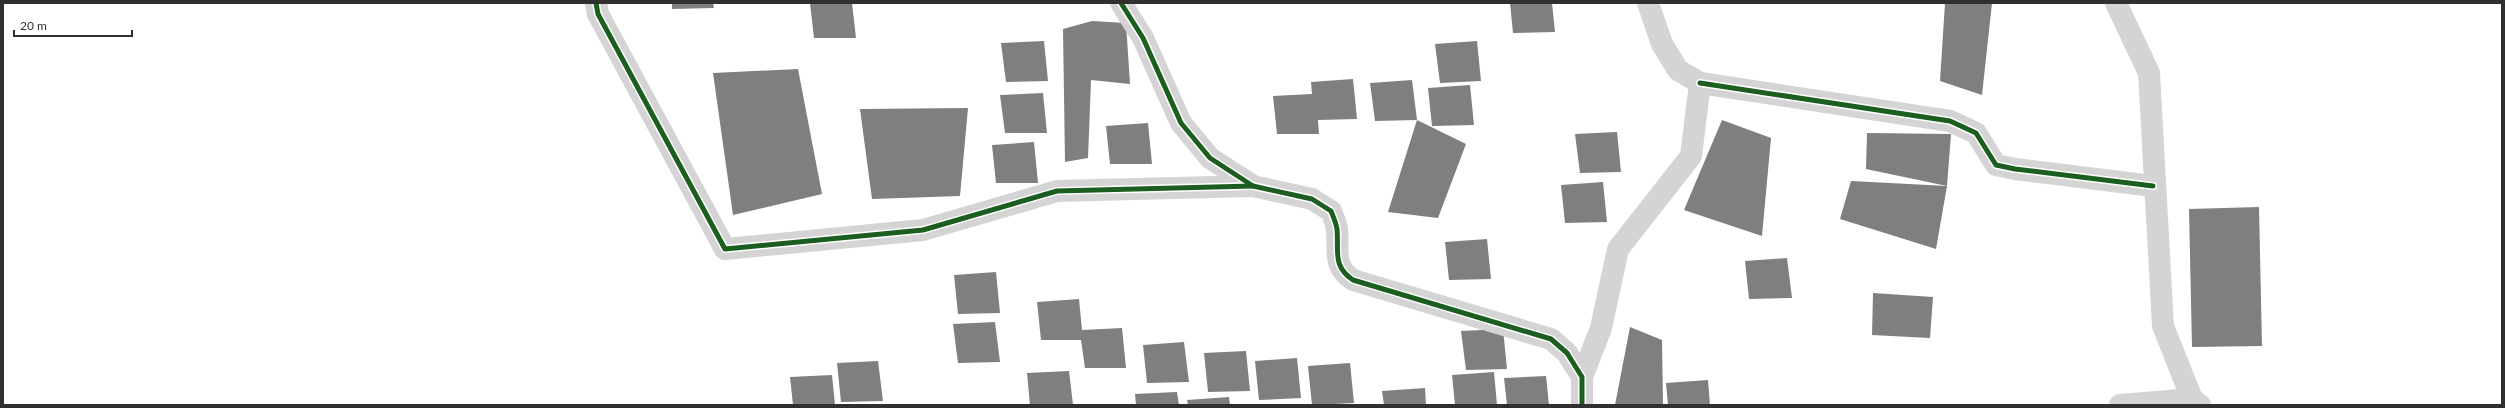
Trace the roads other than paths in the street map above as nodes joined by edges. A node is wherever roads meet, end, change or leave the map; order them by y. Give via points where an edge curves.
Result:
1 (596, 3) edge
2 (1121, 3) edge
3 (1648, 3) edge
4 (2116, 3) edge
5 (1700, 82) junction
6 (1253, 186) junction
7 (2154, 186) junction
8 (1582, 377) junction
9 (2196, 402) edge
10 (1582, 405) edge
11 (2120, 405) edge

1 - 6 street via 598,14 725,249 923,230 1057,191
2 - 6 street via 1143,38 1181,123 1210,158
3 - 5 street via 1662,44 1678,70
4 - 7 street via 2148,73
5 - 7 street via 1950,121 1976,133 1996,165
5 - 8 street via 1691,156 1618,249 1601,328
6 - 8 street via 1312,199 1331,211 1337,227 1338,263 1343,273 1353,280 1551,338 1567,353
7 - 9 street via 2163,326
8 - 10 street
9 - 11 street

